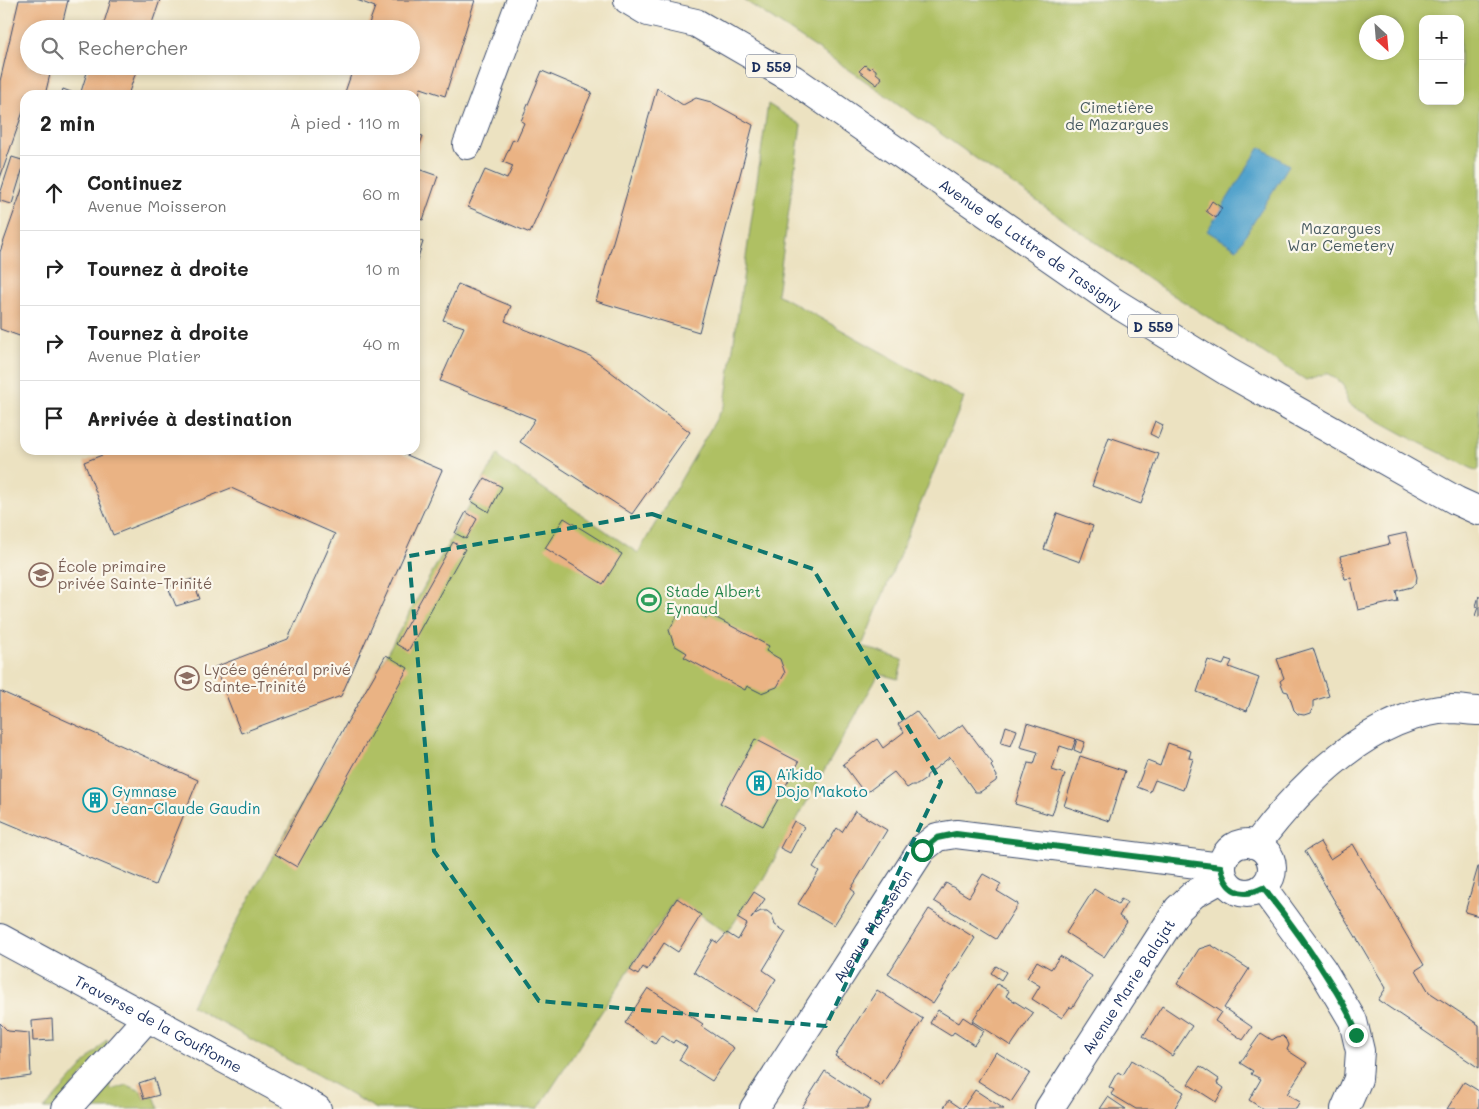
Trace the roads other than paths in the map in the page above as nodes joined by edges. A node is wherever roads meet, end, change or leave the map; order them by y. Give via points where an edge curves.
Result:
1 (521, 0) edge
2 (628, 0) edge
3 (675, 0) edge
4 (696, 23) junction
5 (467, 144) dead end
6 (1479, 511) edge
7 (1479, 711) edge
8 (1256, 845) junction
9 (1222, 872) junction
10 (1263, 888) junction
11 (0, 938) edge
12 (147, 1018) junction
13 (66, 1109) edge
14 (317, 1109) edge
15 (754, 1109) edge
16 (1049, 1109) edge
17 (1345, 1109) edge

1 - 5 street
2 - 4 street, Avenue de Lattre de Tassigny / D 559 via 648,12
3 - 4 street, Avenue de Lattre de Tassigny / D 559
4 - 6 street, Avenue de Lattre de Tassigny / D 559 via 793,79 1114,302 1228,372
7 - 8 street via 1452,709 1420,714 1391,724 1325,768 1276,818
8 - 9 street via 1246,843 1229,850
8 - 10 street via 1265,850 1271,860 1270,880
9 - 10 street via 1228,886 1236,891 1245,894
9 - 15 street, Avenue Moisseron via 956,834 937,838 922,850
9 - 16 street, Avenue Marie Balajat via 1178,909
10 - 17 street via 1322,969 1353,1021 1360,1051 1358,1080
11 - 12 street, Traverse de la Gouffonne
12 - 13 street
12 - 14 street, Traverse de la Gouffonne

